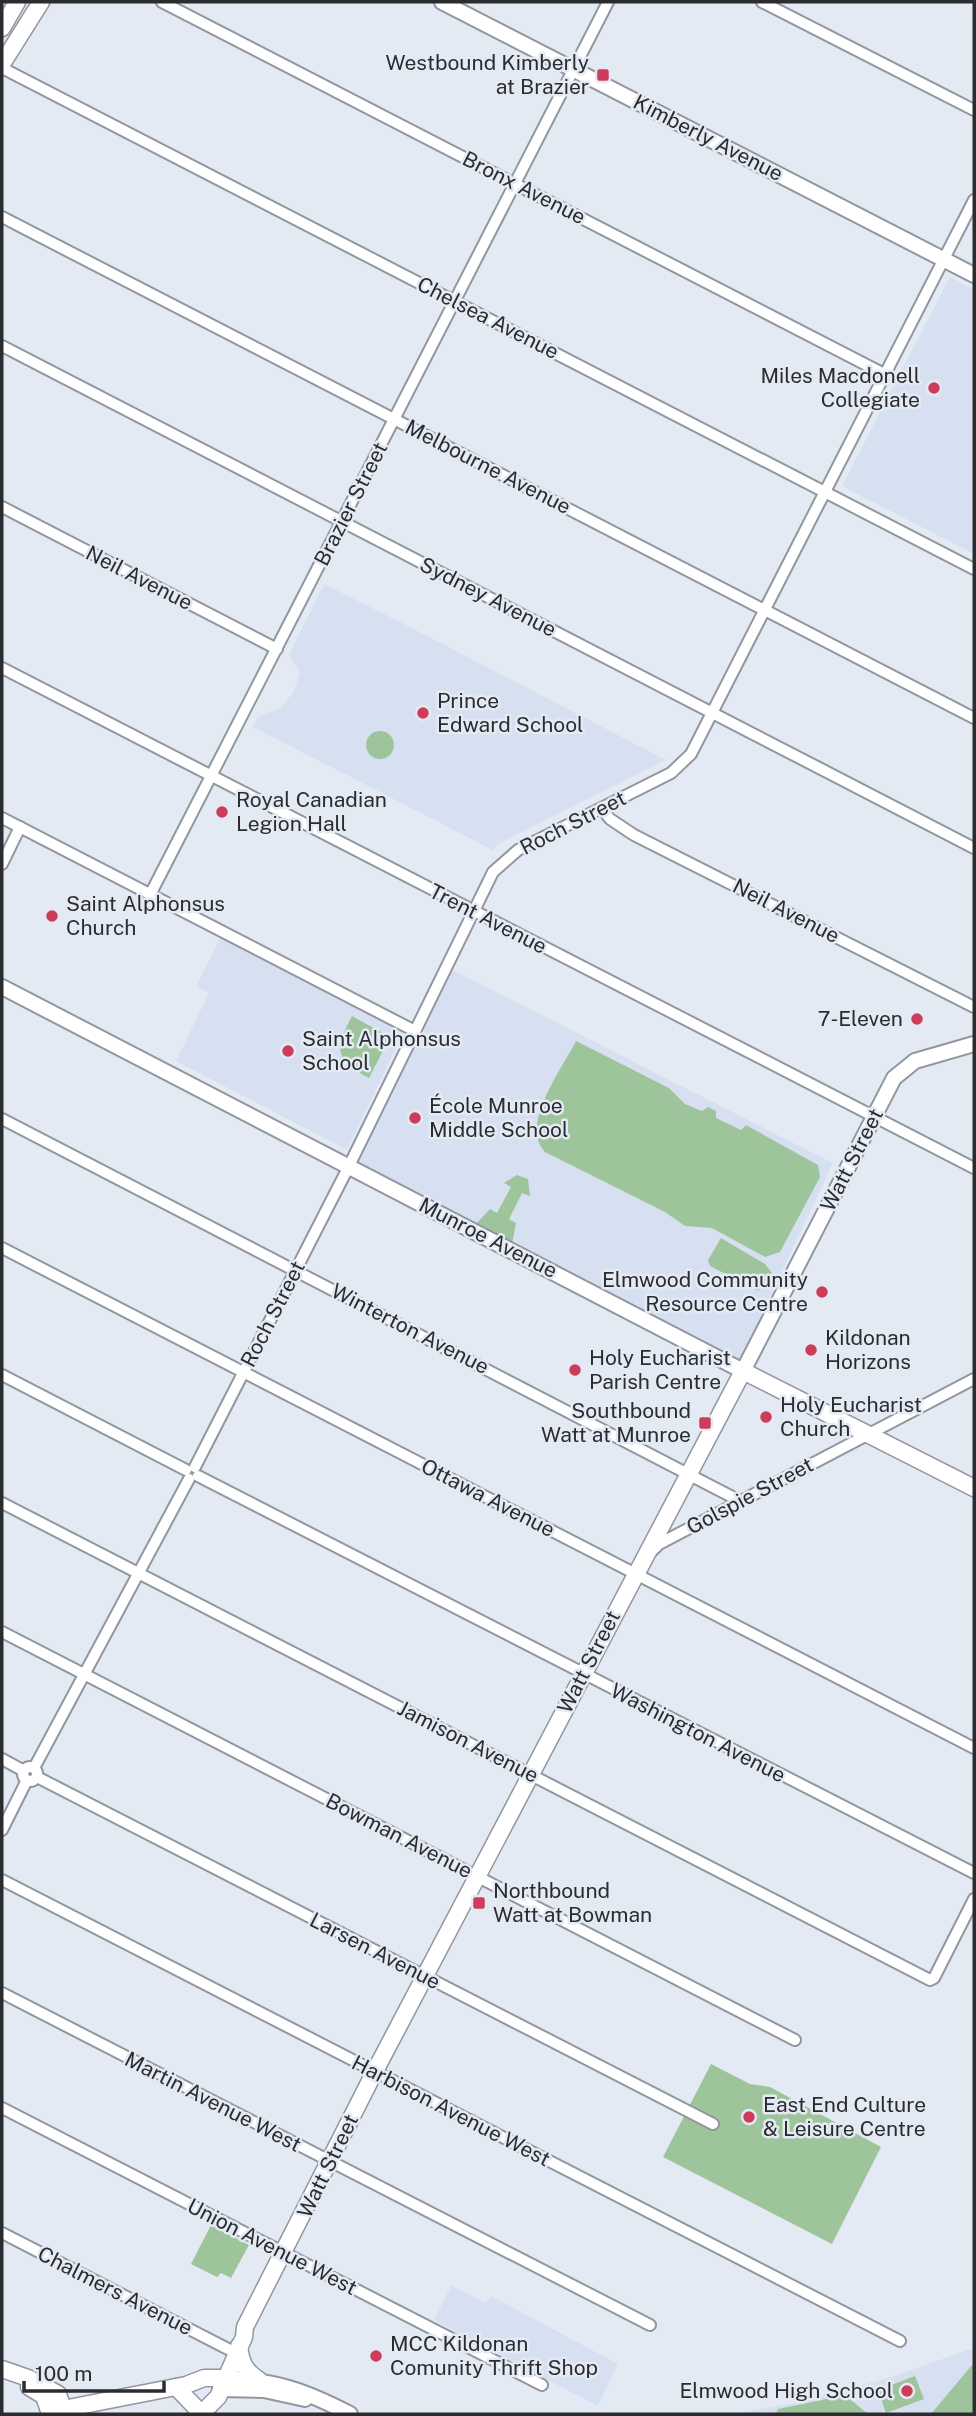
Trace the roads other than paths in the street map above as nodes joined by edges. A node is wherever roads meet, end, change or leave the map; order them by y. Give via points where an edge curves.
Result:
1 (17, 2) edge
2 (41, 2) edge
3 (162, 2) edge
4 (442, 2) edge
5 (608, 2) edge
6 (762, 2) edge
7 (2, 26) edge
8 (22, 35) junction
9 (2, 66) edge
10 (575, 69) junction
11 (974, 110) edge
12 (516, 184) junction
13 (974, 200) edge
14 (2, 217) edge
15 (944, 259) junction
16 (974, 275) edge
17 (455, 300) junction
18 (2, 346) edge
19 (886, 374) junction
20 (394, 419) junction
21 (824, 492) junction
22 (2, 507) edge
23 (342, 522) junction
24 (974, 569) edge
25 (765, 610) junction
26 (277, 649) junction
27 (2, 668) edge
28 (712, 712) junction
29 (974, 718) edge
30 (212, 776) junction
31 (602, 809) junction
32 (2, 818) edge
33 (20, 827) junction
34 (974, 848) edge
35 (2, 864) edge
36 (151, 893) junction
37 (473, 911) junction
38 (2, 987) edge
39 (974, 1007) edge
40 (415, 1031) junction
41 (974, 1044) edge
42 (874, 1117) junction
43 (2, 1119) edge
44 (349, 1166) junction
45 (974, 1168) edge
46 (2, 1248) edge
47 (295, 1271) junction
48 (743, 1371) junction
49 (244, 1372) junction
50 (2, 1375) edge
51 (974, 1379) edge
52 (870, 1434) junction
53 (688, 1472) junction
54 (192, 1473) junction
55 (974, 1488) edge
56 (742, 1502) junction
57 (2, 1503) edge
58 (639, 1567) junction
59 (141, 1574) junction
60 (2, 1632) edge
61 (83, 1673) junction
62 (583, 1674) junction
63 (974, 1748) edge
64 (2, 1759) edge
65 (31, 1774) junction
66 (530, 1774) junction
67 (2, 1830) edge
68 (974, 1872) edge
69 (477, 1876) junction
70 (2, 1880) edge
71 (974, 1899) edge
72 (425, 1976) junction
73 (2, 1993) edge
74 (795, 2040) dead end
75 (375, 2071) junction
76 (2, 2108) edge
77 (713, 2124) dead end
78 (329, 2161) junction
79 (2, 2233) edge
80 (284, 2253) junction
81 (650, 2325) dead end
82 (900, 2341) dead end
83 (234, 2347) junction
84 (4, 2370) edge
85 (259, 2380) junction
86 (216, 2384) junction
87 (542, 2385) dead end
88 (181, 2386) junction
89 (49, 2411) edge
90 (206, 2412) edge
91 (349, 2414) edge

1 - 7 main road
2 - 8 main road
3 - 12 street, Bronx Avenue
4 - 10 street, Kimberly Avenue
5 - 10 street, Brazier Street
6 - 11 street
7 - 8 street
8 - 9 main road
9 - 17 street, Chelsea Avenue
10 - 12 street, Brazier Street
10 - 15 street, Kimberly Avenue
12 - 17 street, Brazier Street
12 - 19 street, Bronx Avenue
13 - 15 street, Roch Street
14 - 20 street, Melbourne Avenue
15 - 16 street, Kimberly Avenue
15 - 19 street, Roch Street
17 - 20 street, Brazier Street
17 - 21 street, Chelsea Avenue
18 - 23 street, Sydney Avenue
19 - 21 street, Roch Street
20 - 23 street, Brazier Street
20 - 25 street, Melbourne Avenue
21 - 24 street, Chelsea Avenue
21 - 25 street, Roch Street
22 - 26 street, Neil Avenue
23 - 26 street, Brazier Street
23 - 28 street, Sydney Avenue
25 - 28 street, Roch Street
25 - 29 street, Melbourne Avenue
26 - 30 street, Brazier Street
27 - 30 street, Trent Avenue
28 - 31 street, Roch Street via 684,762
28 - 34 street, Sydney Avenue
30 - 36 street, Brazier Street
30 - 37 street, Trent Avenue
31 - 37 street, Roch Street via 510,856 493,872
31 - 39 street, Neil Avenue via 634,835
32 - 33 street
33 - 35 street
33 - 36 street
36 - 40 street
37 - 40 street, Roch Street
37 - 42 street, Trent Avenue
38 - 44 street, Munroe Avenue
40 - 44 street, Roch Street
41 - 42 street, Watt Street via 904,1067
42 - 45 street, Trent Avenue
42 - 48 street, Watt Street
43 - 47 street, Winterton Avenue
44 - 47 street, Roch Street
44 - 48 street, Munroe Avenue
46 - 49 street, Ottawa Avenue
47 - 49 street, Roch Street
47 - 53 street, Winterton Avenue
48 - 52 main road, Munroe Avenue
48 - 53 main road, Watt Street
49 - 54 street, Roch Street
49 - 58 street, Ottawa Avenue
50 - 54 street, Washington Avenue
51 - 52 street, Golspie Street
52 - 55 main road, Munroe Avenue
52 - 56 street, Golspie Street
53 - 56 street, Winterton Avenue
53 - 58 main road, Watt Street
54 - 59 street, Roch Street
54 - 62 street, Washington Avenue
56 - 58 street, Golspie Street via 659,1544
57 - 59 street, Jamison Avenue
58 - 62 main road, Watt Street
58 - 63 street, Ottawa Avenue
59 - 61 street, Roch Street
59 - 66 street, Jamison Avenue
60 - 61 street, Bowman Avenue
61 - 65 street, Roch Street
61 - 69 street, Bowman Avenue
62 - 66 main road, Watt Street
62 - 68 street, Washington Avenue
64 - 65 street, Larsen Avenue
65 - 67 street, Roch Street
65 - 72 street, Larsen Avenue
66 - 69 main road, Watt Street
66 - 71 street, Jamison Avenue via 930,1980
69 - 72 main road, Watt Street
69 - 74 street, Bowman Avenue
70 - 75 street, Harbison Avenue West
72 - 75 main road, Watt Street
72 - 77 street, Larsen Avenue
73 - 78 street, Martin Avenue West
75 - 78 main road, Watt Street
75 - 82 street, Harbison Avenue West
76 - 80 street, Union Avenue West
78 - 80 main road, Watt Street
78 - 81 street, Martin Avenue West
79 - 83 street, Chalmers Avenue
80 - 83 main road, Watt Street
80 - 87 street, Union Avenue West
83 - 85 main road
83 - 86 main road, Watt Street
84 - 89 main road via 44,2396
85 - 86 street
85 - 91 street via 296,2388
86 - 88 main road
86 - 90 main road, Watt Street
86 - 91 street via 264,2390
88 - 89 main road
88 - 90 main road

